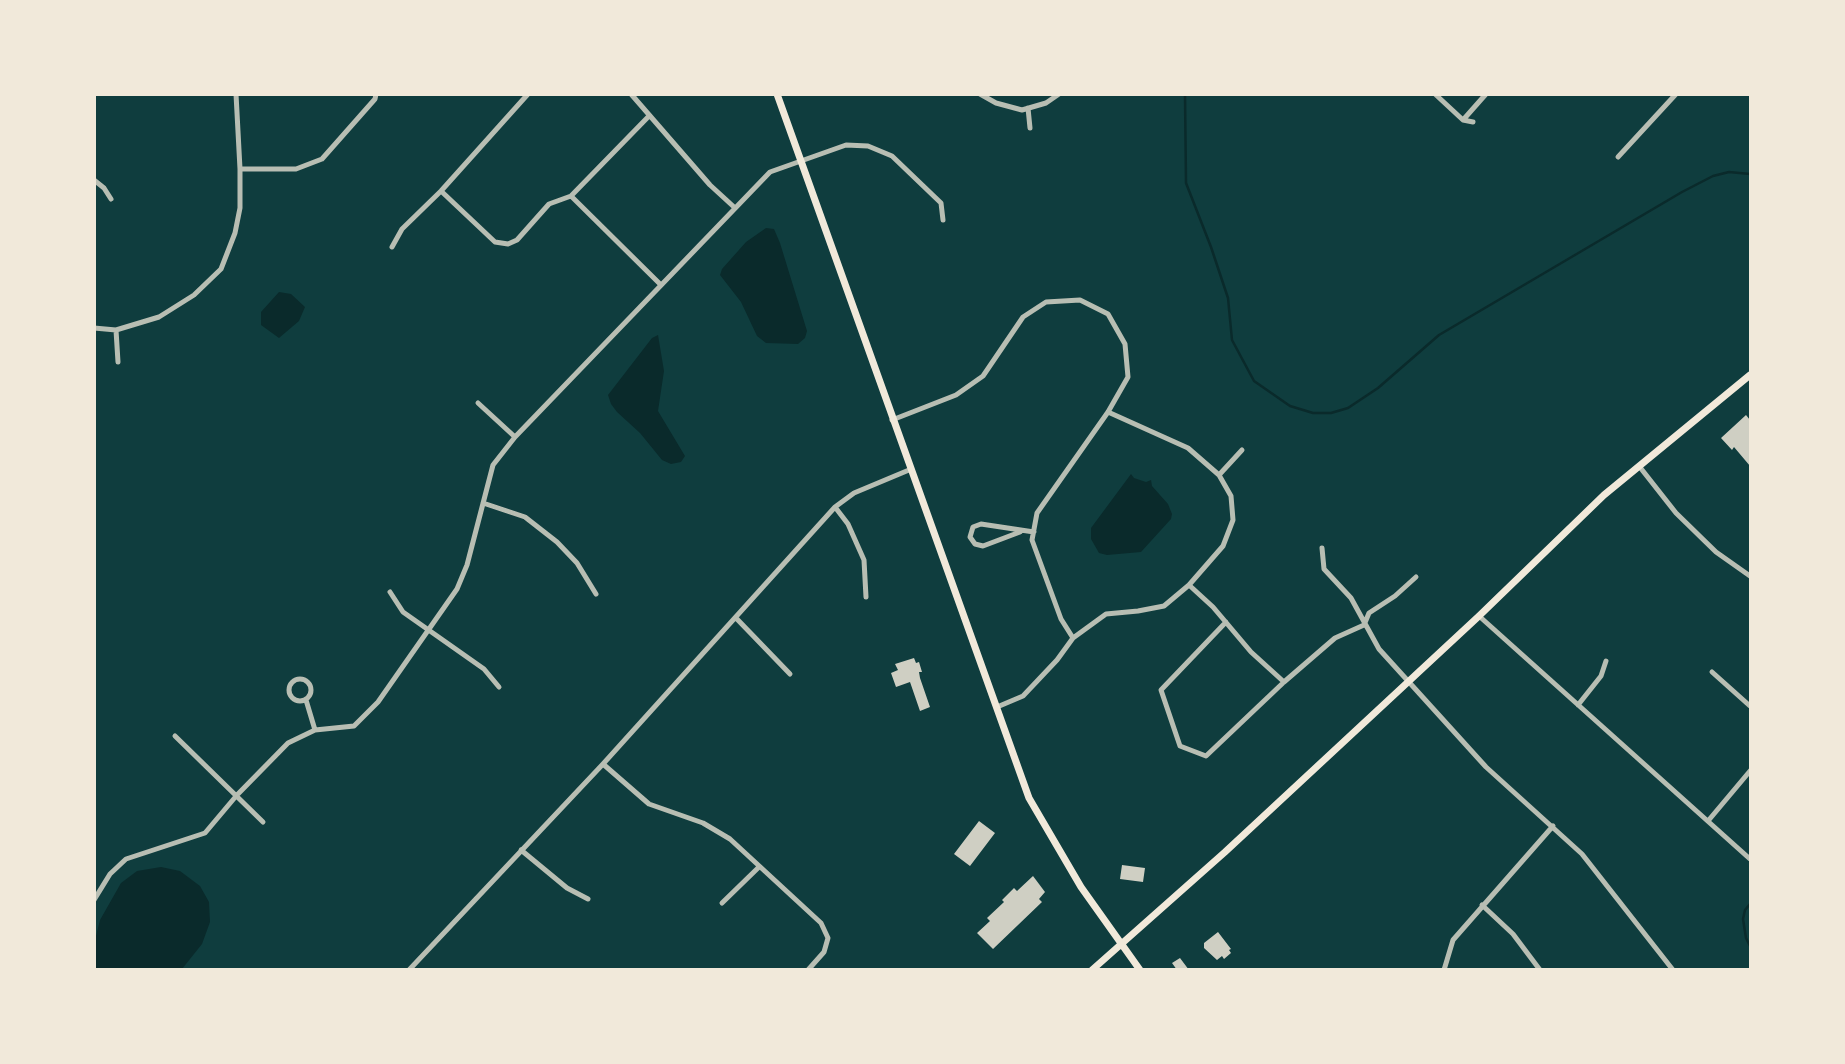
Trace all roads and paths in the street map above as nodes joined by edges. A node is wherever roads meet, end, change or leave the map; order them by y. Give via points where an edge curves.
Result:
1 (236, 94) edge
2 (376, 94) edge
3 (528, 94) edge
4 (631, 94) edge
5 (776, 94) edge
6 (981, 94) edge
7 (1059, 94) edge
8 (1436, 94) edge
9 (1486, 94) edge
10 (1676, 94) edge
11 (1028, 108) junction
12 (649, 116) junction
13 (1462, 120) junction
14 (1473, 122) dead end
15 (1030, 128) dead end
16 (1618, 157) dead end
17 (800, 160) junction
18 (240, 169) junction
19 (94, 180) edge
20 (441, 191) junction
21 (571, 196) junction
22 (111, 200) dead end
23 (734, 206) junction
24 (943, 220) dead end
25 (392, 247) dead end
26 (661, 285) junction
27 (94, 328) edge
28 (116, 330) junction
29 (118, 362) dead end
30 (1751, 375) edge
31 (478, 403) dead end
32 (1108, 412) junction
33 (892, 420) junction
34 (515, 437) junction
35 (1242, 450) dead end
36 (1639, 466) junction
37 (909, 470) junction
38 (1219, 475) junction
39 (483, 503) junction
40 (835, 507) junction
41 (1020, 532) junction
42 (1034, 532) junction
43 (1322, 548) dead end
44 (1751, 576) edge
45 (1416, 577) dead end
46 (1189, 585) junction
47 (390, 592) dead end
48 (596, 594) dead end
49 (866, 597) dead end
50 (1479, 616) junction
51 (736, 618) junction
52 (1226, 622) junction
53 (1364, 625) junction
54 (428, 632) junction
55 (1073, 638) junction
56 (1605, 661) dead end
57 (1712, 672) dead end
58 (790, 674) dead end
59 (1284, 682) junction
60 (1406, 682) junction
61 (499, 687) dead end
62 (306, 700) junction
63 (1578, 705) junction
64 (1751, 706) edge
65 (998, 707) junction
66 (315, 730) junction
67 (175, 736) dead end
68 (603, 764) junction
69 (1751, 771) edge
70 (237, 795) junction
71 (1708, 821) junction
72 (263, 822) dead end
73 (1553, 826) junction
74 (521, 849) junction
75 (1751, 859) edge
76 (759, 867) junction
77 (588, 899) dead end
78 (94, 900) edge
79 (722, 903) dead end
80 (1482, 905) junction
81 (1122, 945) junction
82 (409, 970) edge
83 (808, 970) edge
84 (1092, 970) edge
85 (1140, 970) edge
86 (1444, 970) edge
87 (1540, 970) edge
88 (1673, 970) edge

1 - 18 street
2 - 18 street via 322,159 296,169
3 - 20 street
4 - 12 street
5 - 17 main road
6 - 11 street via 996,103
7 - 11 street
8 - 13 street
9 - 13 street
10 - 16 street
11 - 15 street
12 - 21 street
12 - 23 street
13 - 14 street
17 - 23 street via 769,172
17 - 24 street via 846,145 868,146 891,156 941,203
17 - 33 main road
18 - 28 street via 240,208 221,269 194,295 159,317
19 - 22 street
20 - 21 street via 495,242 508,244 549,204
20 - 25 street via 402,229
21 - 26 street
23 - 26 street
26 - 34 street
27 - 28 street
28 - 29 street
30 - 36 main road
31 - 34 street
32 - 33 street via 1128,377 1125,344 1108,314 1085,302 1063,300 1046,302 1023,317 983,376 956,395
32 - 38 street via 1188,448
32 - 42 street via 1037,513
33 - 37 main road
34 - 39 street via 492,465
35 - 38 street
36 - 44 street via 1696,533
36 - 50 main road
37 - 40 street via 854,493
37 - 65 main road
38 - 46 street via 1231,495 1233,520 1223,546
39 - 48 street via 525,517 557,542
39 - 54 street via 457,589
40 - 49 street via 864,561
40 - 51 street
41 - 41 street via 981,524 972,527 970,537 983,546
41 - 42 street
42 - 55 street via 1032,540 1061,619
43 - 53 street via 1324,569 1351,598
45 - 53 street via 1369,613
46 - 52 street
46 - 55 street via 1164,606 1106,614
47 - 54 street via 403,612
50 - 60 main road
50 - 63 street
51 - 58 street
51 - 68 street
52 - 59 street
52 - 59 street via 1161,690 1180,746 1206,756
53 - 59 street via 1335,638
53 - 60 street
54 - 61 street via 484,669
54 - 66 street via 378,702 354,726
55 - 65 street via 1023,696
56 - 63 street via 1601,676
57 - 64 street
60 - 73 street via 1486,766
60 - 81 main road
62 - 62 street via 310,683 296,679 290,684 290,695
62 - 66 street
63 - 71 street
65 - 81 main road via 1029,798 1081,887
66 - 70 street via 288,743
67 - 70 street
68 - 74 street
68 - 76 street via 649,804 703,823 730,839
69 - 71 street
70 - 72 street
70 - 78 street via 205,833 126,859
71 - 75 street
73 - 80 street
73 - 88 street via 1592,866
74 - 77 street via 567,888
74 - 82 street
76 - 79 street
76 - 83 street via 821,923 828,937 824,951
80 - 86 street via 1453,940
80 - 87 street via 1513,934
81 - 84 main road
81 - 85 main road

